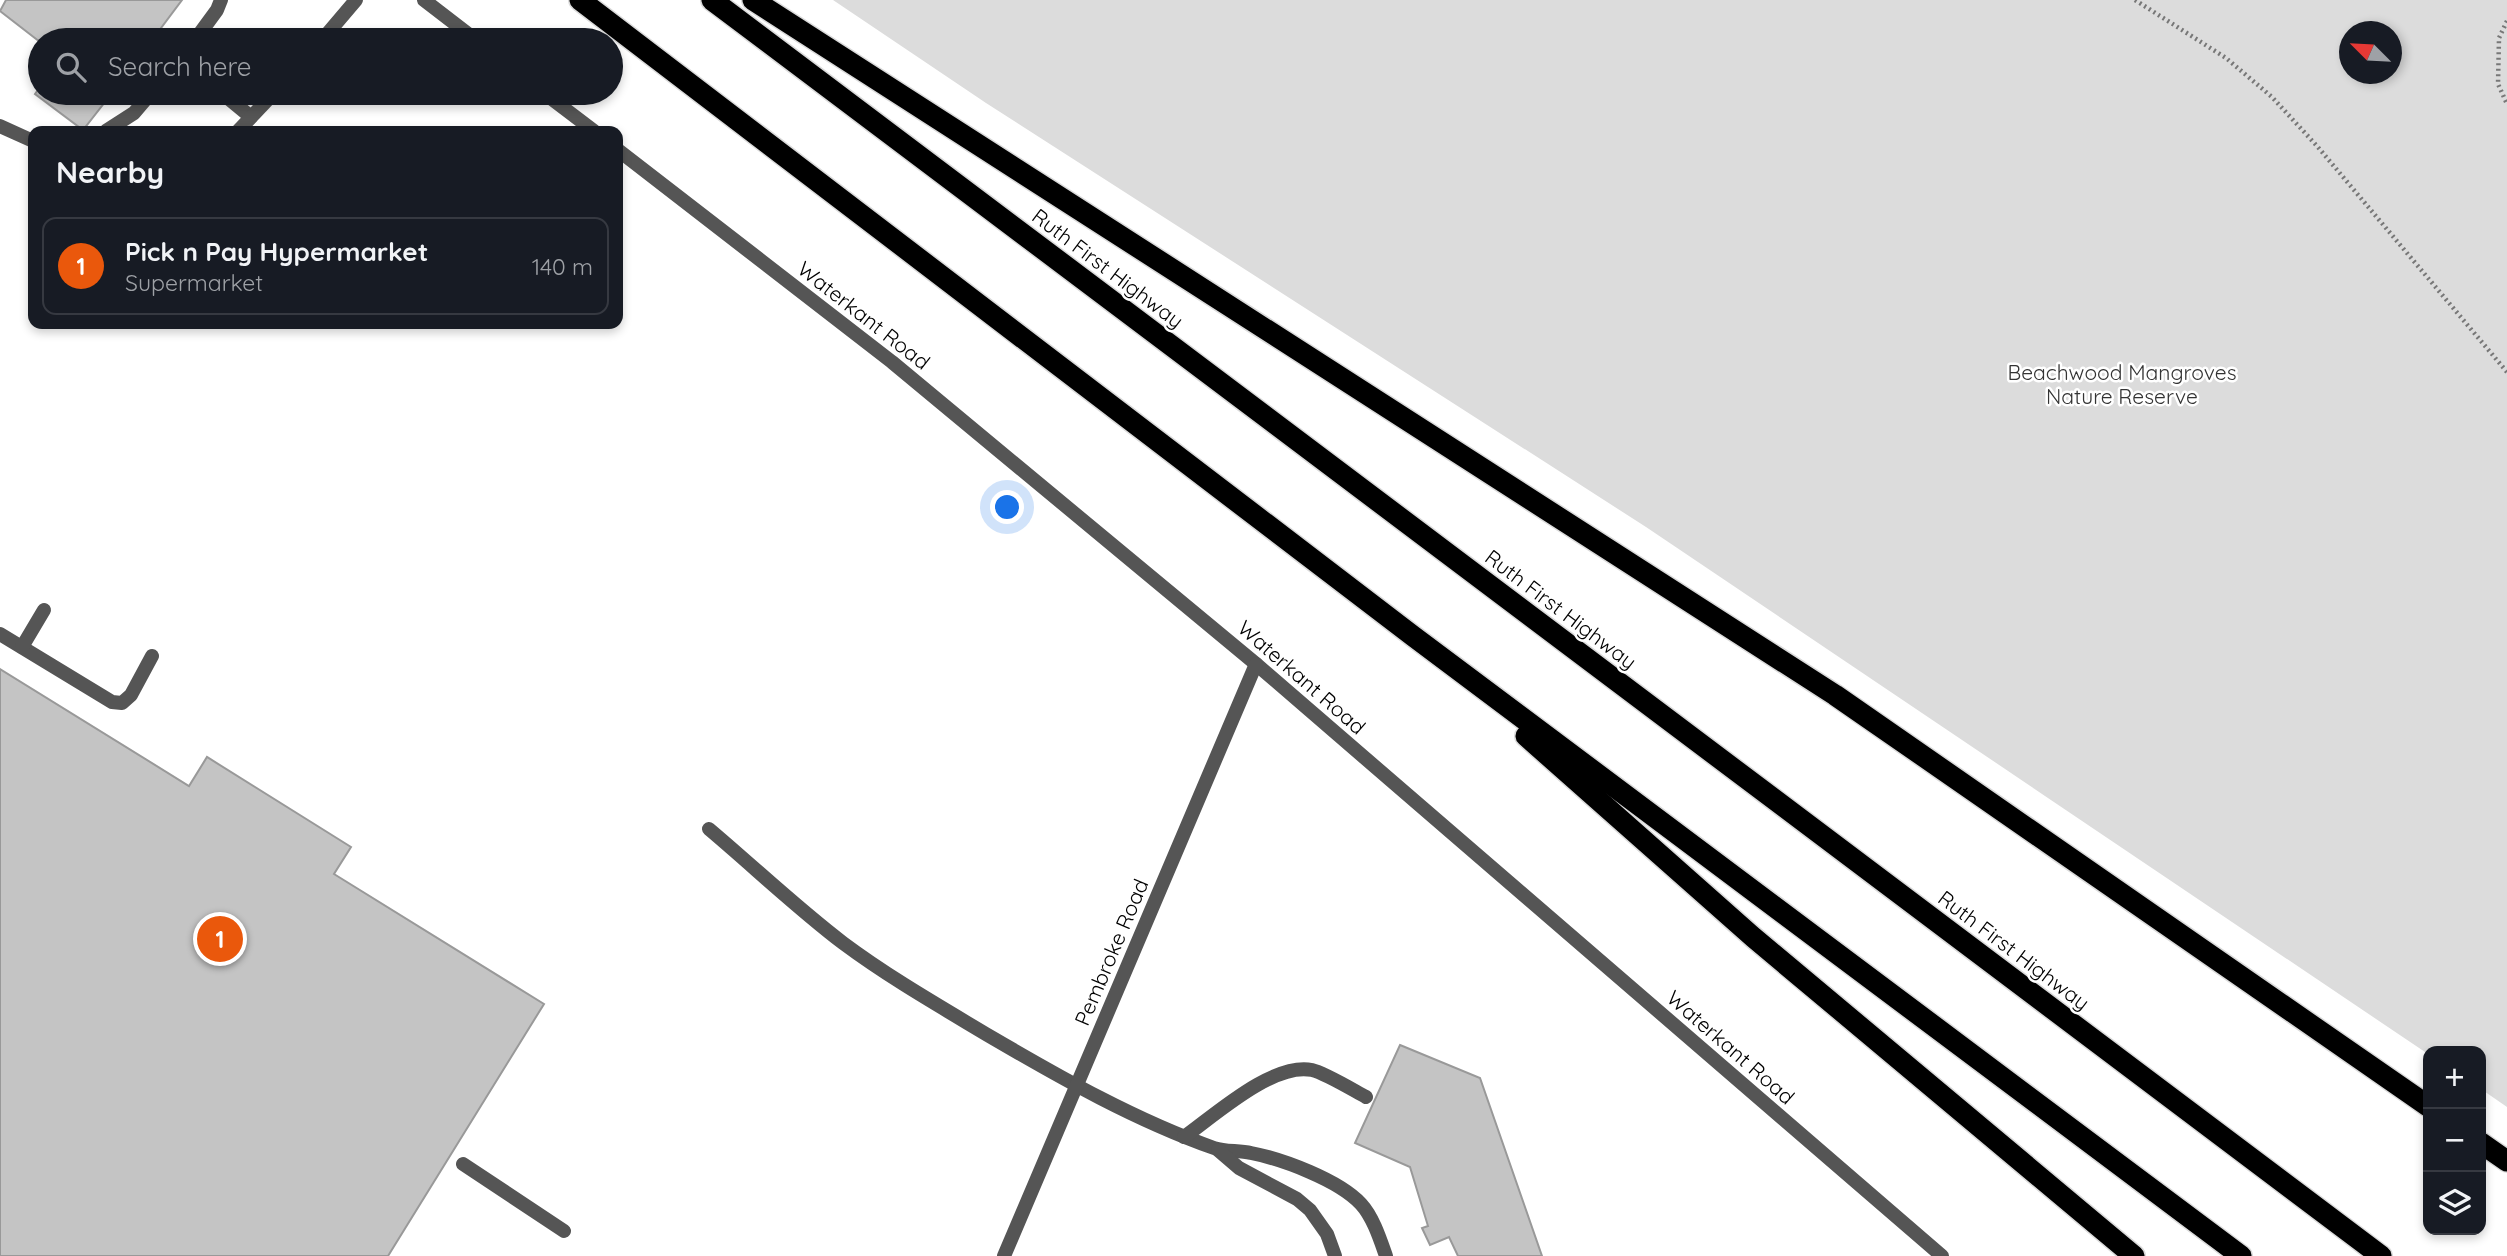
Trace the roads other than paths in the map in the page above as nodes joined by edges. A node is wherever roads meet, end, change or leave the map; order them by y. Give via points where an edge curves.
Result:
1 (221, 0) edge
2 (356, 0) edge
3 (424, 0) edge
4 (580, 0) edge
5 (712, 0) edge
6 (753, 0) edge
7 (204, 28) edge
8 (332, 28) edge
9 (460, 28) edge
10 (617, 28) edge
11 (623, 33) edge
12 (141, 105) edge
13 (236, 105) edge
14 (262, 105) edge
15 (560, 105) edge
16 (251, 117) junction
17 (0, 126) edge
18 (114, 126) edge
19 (243, 126) edge
20 (587, 126) edge
21 (28, 139) edge
22 (623, 154) edge
23 (44, 610) dead end
24 (0, 634) edge
25 (1413, 636) junction
26 (22, 647) junction
27 (152, 656) dead end
28 (1256, 664) junction
29 (709, 829) dead end
30 (1076, 1087) junction
31 (1366, 1097) dead end
32 (2423, 1103) edge
33 (1184, 1137) junction
34 (2486, 1146) edge
35 (1218, 1150) junction
36 (2507, 1161) edge
37 (463, 1164) dead end
38 (564, 1231) dead end
39 (1004, 1256) edge
40 (1335, 1256) edge
41 (1386, 1256) edge
42 (1942, 1256) edge
43 (2134, 1256) edge
44 (2241, 1256) edge
45 (2381, 1256) edge

1 - 7 street
2 - 8 street
3 - 9 street
4 - 10 highway
5 - 45 highway, Ruth First Highway
6 - 32 highway via 1835,695
11 - 25 highway
12 - 18 street
13 - 16 street
14 - 16 street
15 - 20 street
16 - 19 street
17 - 21 street
22 - 28 street, Waterkant Road via 892,362
23 - 26 street
24 - 26 street
25 - 43 highway via 1753,937
25 - 44 highway
26 - 27 street via 112,702 122,703
28 - 30 street, Pembroke Road
28 - 42 street, Waterkant Road
29 - 30 street via 843,943 922,996
30 - 33 street
30 - 39 street, Pembroke Road
31 - 33 street via 1312,1070 1283,1072
33 - 35 street
34 - 36 highway
35 - 40 street via 1239,1168 1310,1210
35 - 41 street via 1272,1158 1350,1194 1362,1205
37 - 38 street

